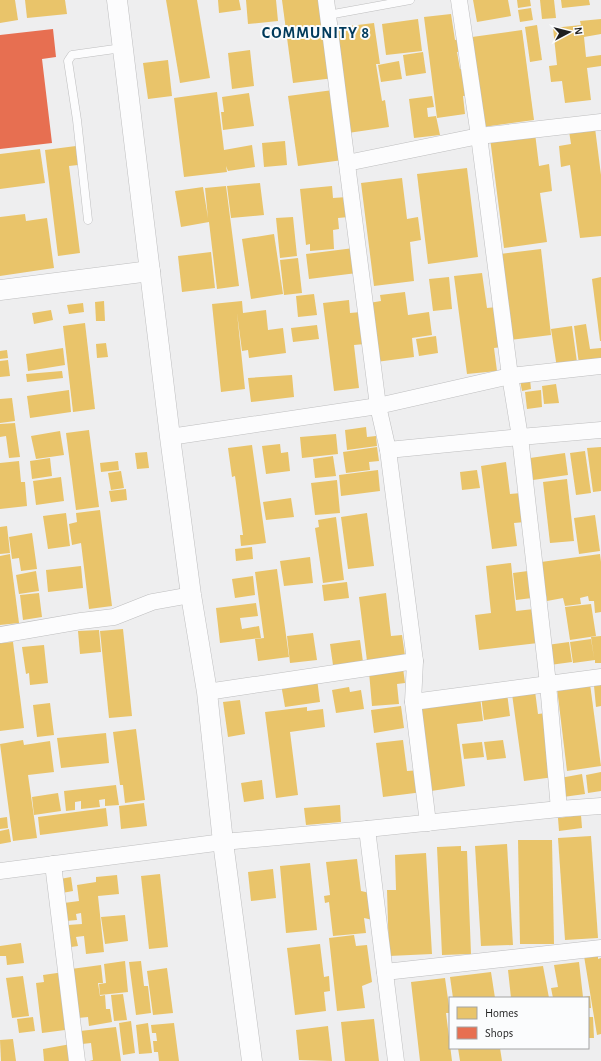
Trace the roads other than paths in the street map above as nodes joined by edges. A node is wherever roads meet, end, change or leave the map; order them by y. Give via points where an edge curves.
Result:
1 (117, 0) edge
2 (410, 0) edge
3 (459, 0) edge
4 (327, 8) edge
5 (123, 48) junction
6 (601, 122) edge
7 (479, 136) junction
8 (347, 163) junction
9 (88, 220) dead end
10 (150, 271) junction
11 (0, 290) edge
12 (601, 366) edge
13 (510, 376) junction
14 (378, 406) junction
15 (601, 430) edge
16 (170, 436) junction
17 (520, 437) junction
18 (388, 450) junction
19 (191, 595) junction
20 (0, 635) edge
21 (415, 661) junction
22 (601, 677) edge
23 (548, 684) junction
24 (207, 692) junction
25 (413, 702) junction
26 (601, 806) edge
27 (559, 809) junction
28 (428, 822) junction
29 (367, 829) junction
30 (223, 842) junction
31 (53, 864) junction
32 (0, 871) edge
33 (601, 948) edge
34 (385, 972) junction
35 (78, 1061) edge
36 (252, 1061) edge
37 (396, 1061) edge

1 - 5 street
2 - 4 lane
3 - 7 street
4 - 8 street
5 - 9 lane via 72,55 68,61
5 - 10 street
6 - 7 street
7 - 8 street
7 - 13 street
8 - 14 street
10 - 11 street
10 - 16 street
12 - 13 street
13 - 14 street
13 - 17 street
14 - 16 street
14 - 18 street
15 - 17 street
16 - 19 street
17 - 18 street
17 - 23 street
18 - 21 street
19 - 20 street via 152,602 114,617
19 - 24 street
21 - 24 street
21 - 25 street
22 - 23 street
23 - 25 street
23 - 27 street
24 - 30 street
25 - 28 street
26 - 27 street
27 - 28 street
28 - 29 street
29 - 30 street
29 - 34 street
30 - 31 street
30 - 36 street
31 - 32 street
31 - 35 street
33 - 34 street
34 - 37 street

